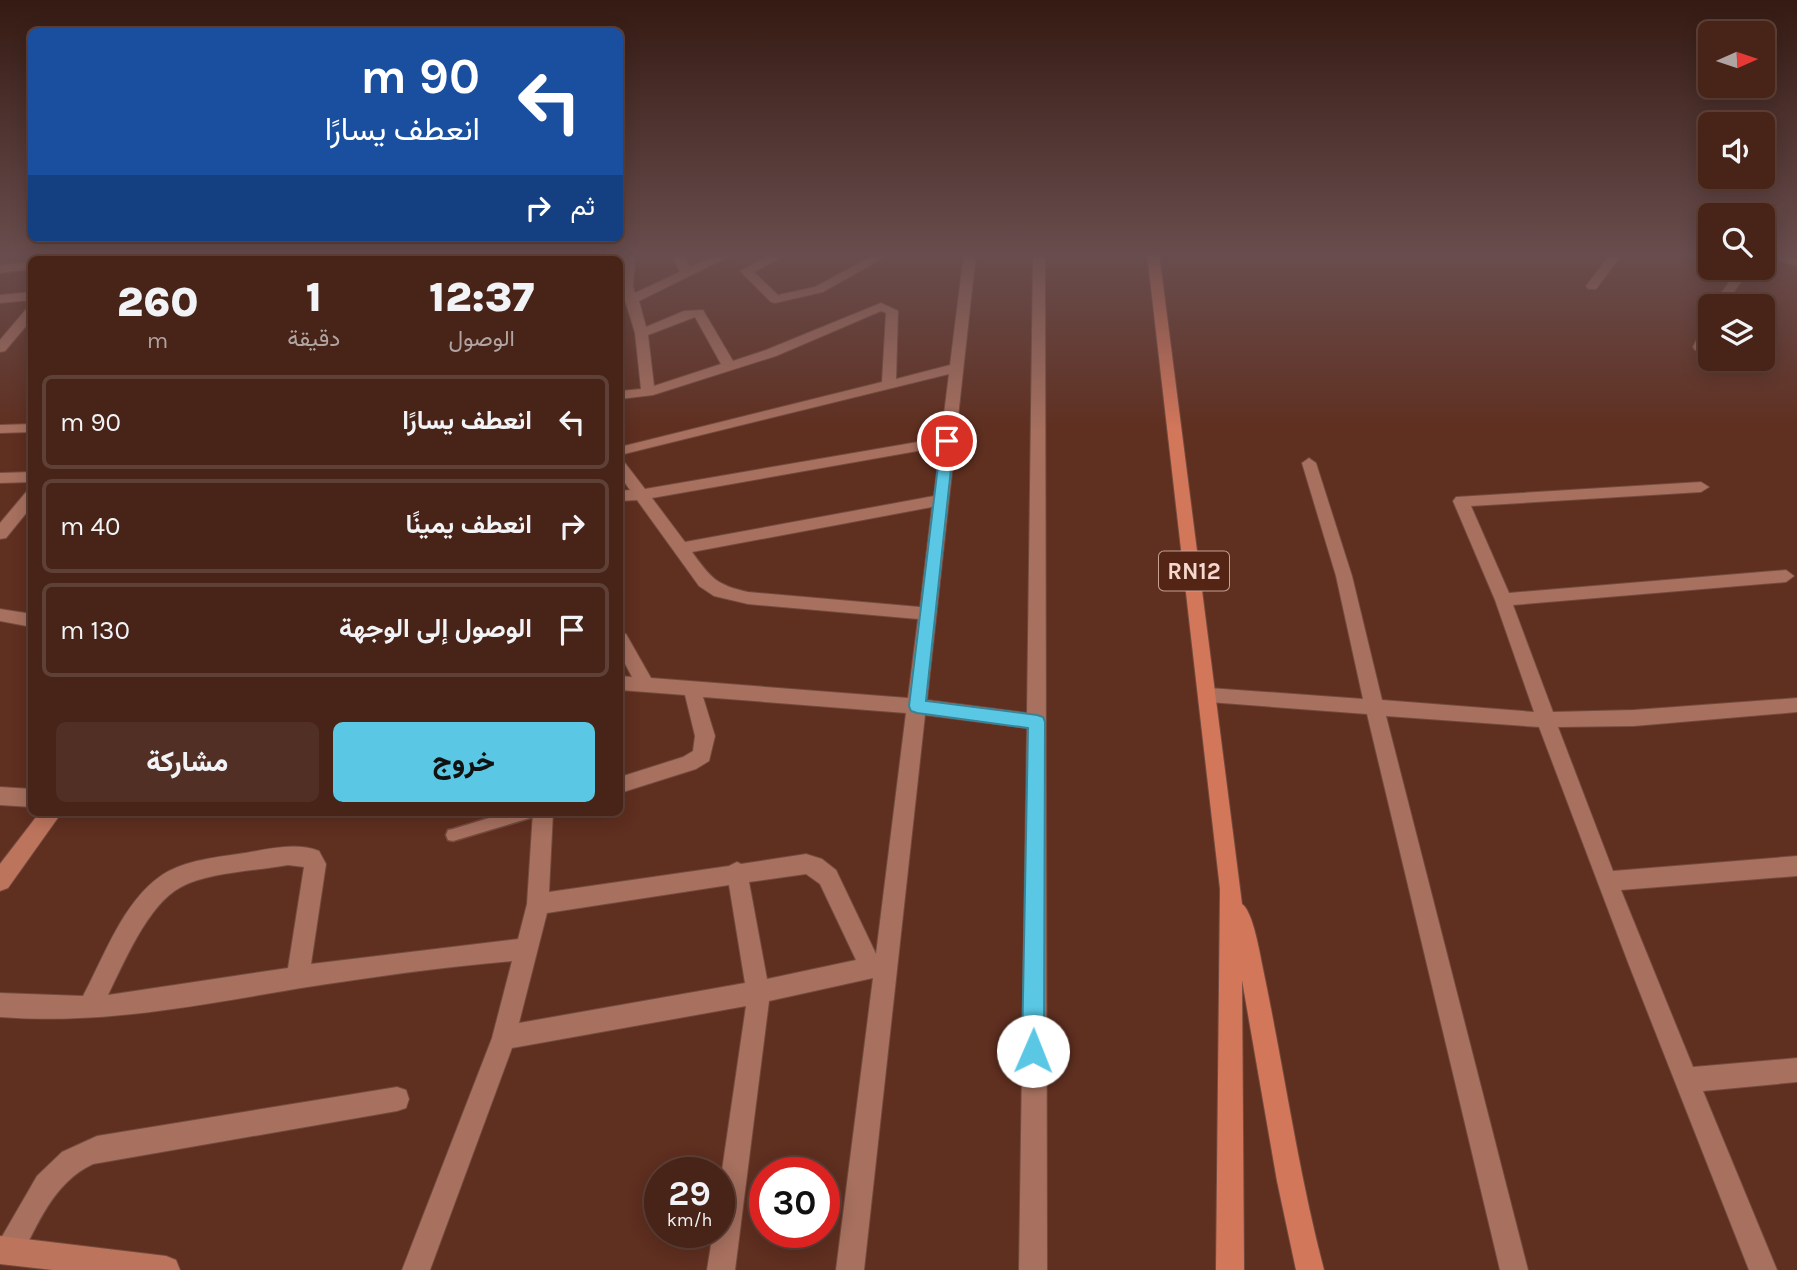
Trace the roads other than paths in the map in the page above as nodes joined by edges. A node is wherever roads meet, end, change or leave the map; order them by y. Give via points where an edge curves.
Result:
1 (634, 312) edge
2 (869, 312) edge
3 (892, 312) edge
4 (963, 312) edge
5 (1039, 312) edge
6 (1161, 312) edge
7 (28, 315) edge
8 (641, 333) junction
9 (0, 348) edge
10 (729, 366) junction
11 (956, 368) junction
12 (889, 384) junction
13 (648, 392) junction
14 (623, 395) edge
15 (28, 428) edge
16 (0, 429) edge
17 (947, 441) junction
18 (623, 450) edge
19 (1309, 463) dead end
20 (623, 470) edge
21 (28, 477) edge
22 (0, 478) edge
23 (1700, 487) dead end
24 (640, 495) junction
25 (623, 496) edge
26 (28, 500) edge
27 (941, 500) junction
28 (1, 532) edge
29 (679, 549) junction
30 (1786, 576) dead end
31 (1503, 600) junction
32 (928, 614) junction
33 (0, 615) edge
34 (28, 620) edge
35 (623, 644) edge
36 (623, 683) edge
37 (646, 685) junction
38 (692, 689) junction
39 (1209, 695) junction
40 (1797, 705) edge
41 (917, 706) junction
42 (1375, 708) junction
43 (1545, 720) junction
44 (1037, 722) junction
45 (623, 784) edge
46 (0, 796) edge
47 (28, 799) edge
48 (48, 816) edge
49 (517, 816) edge
50 (543, 816) edge
51 (453, 835) dead end
52 (1797, 866) edge
53 (737, 872) junction
54 (0, 881) edge
55 (1607, 881) junction
56 (1231, 890) junction
57 (538, 904) junction
58 (527, 949) junction
59 (879, 966) junction
60 (298, 977) junction
61 (758, 992) junction
62 (0, 1005) edge
63 (89, 1009) junction
64 (505, 1038) junction
65 (1797, 1070) edge
66 (1687, 1080) junction
67 (397, 1099) dead end
68 (4, 1250) edge
69 (166, 1270) edge
70 (416, 1270) edge
71 (721, 1270) edge
72 (850, 1270) edge
73 (1033, 1270) edge
74 (1230, 1270) edge
75 (1310, 1270) edge
76 (1514, 1270) edge
77 (1763, 1270) edge

1 - 8 street
2 - 10 street via 771,354
3 - 12 street
4 - 11 street
5 - 44 street
6 - 39 main road, RN12
7 - 9 street
8 - 10 street via 699,313
8 - 13 street
10 - 13 street
11 - 12 street
11 - 17 street
12 - 18 street
13 - 14 street
15 - 16 street
17 - 24 street
17 - 27 street
19 - 42 street via 1344,576
20 - 24 street
21 - 22 street
23 - 31 street via 1461,502
24 - 25 street
24 - 29 street
26 - 28 street
27 - 29 street
27 - 32 street
29 - 32 street via 705,582 728,595
30 - 31 street
31 - 43 street
32 - 41 street
33 - 34 street
35 - 37 street
36 - 37 street
37 - 38 street
38 - 41 street
38 - 45 street via 705,736 702,755
39 - 42 street
39 - 56 main road, RN12
40 - 43 street
41 - 44 street
41 - 59 street
42 - 43 street
42 - 76 street
43 - 55 street
44 - 73 street
46 - 47 street
48 - 54 main road
49 - 51 lane
50 - 57 street
52 - 55 street
53 - 57 street
53 - 59 street via 798,864 821,870
53 - 61 street
55 - 66 street
56 - 74 main road, RN12
56 - 75 main road, RN12 via 1261,1010
57 - 58 street
58 - 60 street
58 - 64 street
59 - 61 street
59 - 72 street
60 - 63 street
60 - 63 street via 315,864 303,855 185,876 159,890 131,929
61 - 64 street
61 - 71 street
62 - 63 street
64 - 70 street
65 - 66 street
66 - 77 street
67 - 68 street via 97,1149 61,1168
68 - 69 main road

